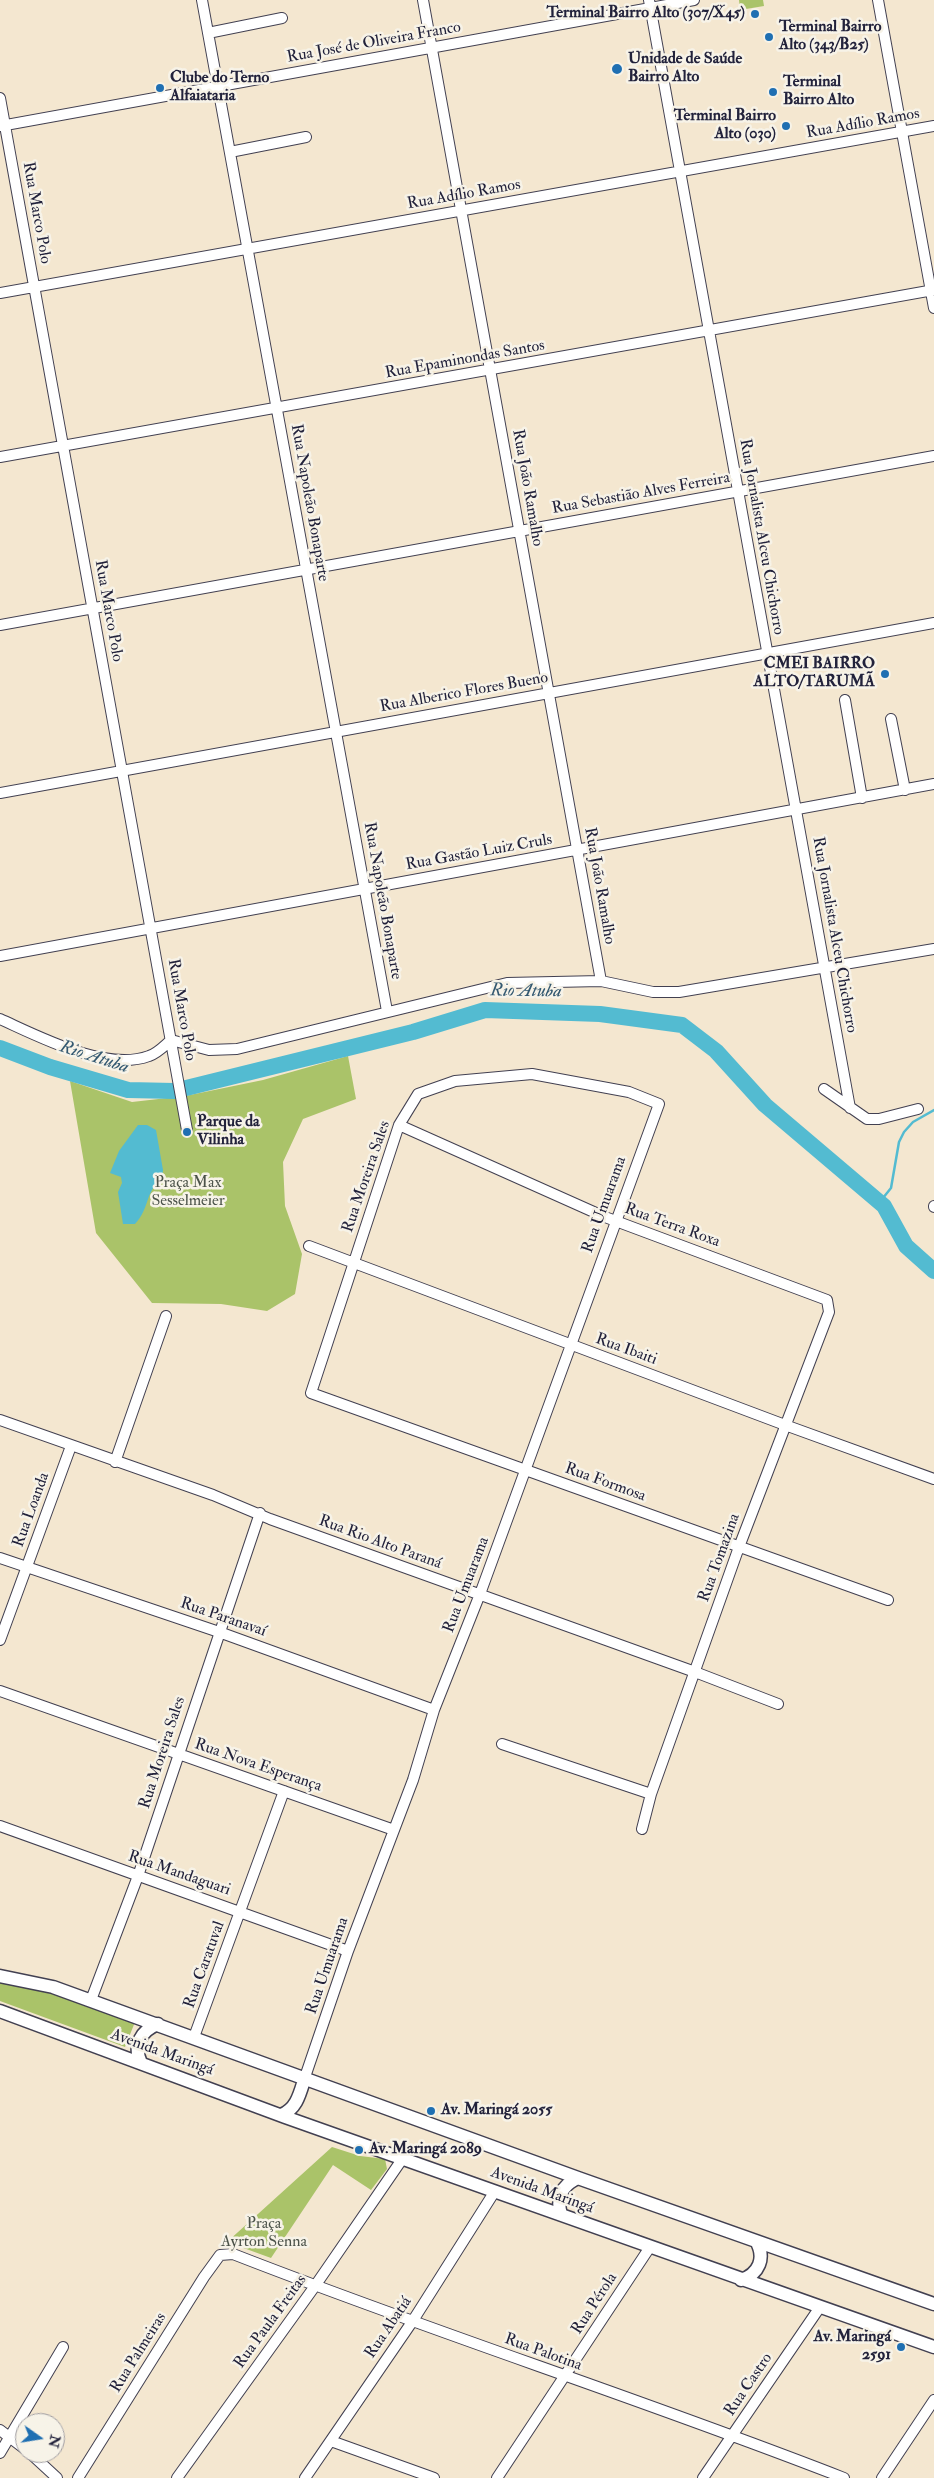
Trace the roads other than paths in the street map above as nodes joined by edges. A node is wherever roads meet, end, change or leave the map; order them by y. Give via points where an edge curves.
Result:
1 (202, 0) edge
2 (423, 0) edge
3 (694, 0) edge
4 (878, 0) edge
5 (650, 4) edge
6 (282, 18) dead end
7 (208, 33) junction
8 (432, 48) junction
9 (218, 87) junction
10 (0, 98) edge
11 (2, 126) edge
12 (934, 126) edge
13 (902, 132) junction
14 (306, 137) dead end
15 (230, 152) junction
16 (680, 172) junction
17 (461, 211) junction
18 (247, 249) junction
19 (34, 287) junction
20 (932, 291) edge
21 (0, 293) edge
22 (934, 308) edge
23 (709, 331) junction
24 (490, 370) junction
25 (277, 408) junction
26 (63, 446) junction
27 (934, 456) edge
28 (0, 458) edge
29 (738, 492) junction
30 (520, 531) junction
31 (306, 570) junction
32 (92, 608) junction
33 (934, 623) edge
34 (0, 625) edge
35 (768, 654) junction
36 (549, 693) junction
37 (845, 700) dead end
38 (891, 719) dead end
39 (336, 732) junction
40 (122, 770) junction
41 (934, 784) edge
42 (905, 790) junction
43 (0, 793) edge
44 (862, 798) junction
45 (796, 810) junction
46 (577, 850) junction
47 (365, 889) junction
48 (151, 929) junction
49 (934, 949) edge
50 (0, 956) edge
51 (824, 968) junction
52 (601, 981) junction
53 (387, 1011) junction
54 (0, 1019) edge
55 (171, 1040) junction
56 (824, 1089) dead end
57 (659, 1104) joint
58 (850, 1108) junction
59 (918, 1109) dead end
60 (399, 1125) junction
61 (187, 1130) dead end
62 (616, 1221) junction
63 (309, 1246) dead end
64 (353, 1263) junction
65 (827, 1300) joint
66 (166, 1316) dead end
67 (569, 1345) junction
68 (311, 1393) joint
69 (0, 1420) edge
70 (785, 1425) junction
71 (71, 1446) junction
72 (115, 1462) junction
73 (526, 1470) junction
74 (934, 1479) edge
75 (260, 1513) junction
76 (739, 1548) junction
77 (0, 1558) edge
78 (28, 1568) junction
79 (480, 1594) junction
80 (888, 1600) dead end
81 (219, 1632) junction
82 (0, 1640) edge
83 (695, 1672) junction
84 (0, 1691) edge
85 (778, 1704) dead end
86 (434, 1710) junction
87 (502, 1744) dead end
88 (179, 1755) junction
89 (284, 1791) junction
90 (651, 1794) junction
91 (0, 1826) edge
92 (642, 1828) dead end
93 (394, 1830) junction
94 (138, 1876) junction
95 (240, 1912) junction
96 (348, 1951) junction
97 (0, 1976) edge
98 (91, 2000) junction
99 (0, 2011) edge
100 (158, 2024) junction
101 (194, 2037) junction
102 (141, 2063) junction
103 (305, 2078) junction
104 (281, 2115) junction
105 (403, 2158) junction
106 (578, 2178) junction
107 (495, 2191) junction
108 (561, 2214) junction
109 (756, 2241) junction
110 (650, 2247) junction
111 (233, 2254) joint
112 (740, 2280) junction
113 (316, 2286) junction
114 (934, 2304) edge
115 (820, 2307) junction
116 (412, 2322) junction
117 (63, 2347) dead end
118 (934, 2347) edge
119 (565, 2377) junction
120 (934, 2400) edge
121 (0, 2430) edge
122 (734, 2435) junction
123 (10, 2436) junction
124 (15, 2440) edge
125 (331, 2440) junction
126 (0, 2454) edge
127 (41, 2463) edge
128 (57, 2478) edge
129 (78, 2478) edge
130 (177, 2478) edge
131 (305, 2478) edge
132 (434, 2478) edge
133 (497, 2478) edge
134 (702, 2478) edge
135 (844, 2478) edge
136 (882, 2478) edge

1 - 7 street, Rua Napoleão Bonaparte
2 - 8 street, Rua João Ramalho
3 - 5 street, Rua José de Oliveira Franco
4 - 13 street
5 - 8 street, Rua José de Oliveira Franco
5 - 16 street, Rua Jornalista Alceu Chichorro
6 - 7 street
7 - 9 street, Rua Napoleão Bonaparte
8 - 9 street, Rua José de Oliveira Franco
8 - 17 street, Rua João Ramalho
9 - 11 street, Rua José de Oliveira Franco
9 - 15 street, Rua Napoleão Bonaparte
10 - 11 street, Rua Marco Polo
11 - 19 street, Rua Marco Polo
12 - 13 street, Rua Adílio Ramos
13 - 16 street, Rua Adílio Ramos
13 - 20 street
14 - 15 street
15 - 18 street, Rua Napoleão Bonaparte
16 - 17 street, Rua Adílio Ramos
16 - 23 street, Rua Jornalista Alceu Chichorro
17 - 18 street, Rua Adílio Ramos
17 - 24 street, Rua João Ramalho
18 - 19 street, Rua Adílio Ramos
18 - 25 street, Rua Napoleão Bonaparte
19 - 21 street, Rua Adílio Ramos
19 - 26 street, Rua Marco Polo
20 - 22 street
20 - 23 street, Rua Epaminondas Santos
23 - 24 street, Rua Epaminondas Santos
23 - 29 street, Rua Jornalista Alceu Chichorro
24 - 25 street, Rua Epaminondas Santos
24 - 30 street, Rua João Ramalho
25 - 26 street, Rua Epaminondas Santos
25 - 31 street, Rua Napoleão Bonaparte
26 - 28 street, Rua Epaminondas Santos
26 - 32 street, Rua Marco Polo
27 - 29 street, Rua Sebastião Alves Ferreira
29 - 30 street, Rua Sebastião Alves Ferreira
29 - 35 street, Rua Jornalista Alceu Chichorro
30 - 31 street, Rua Sebastião Alves Ferreira
30 - 36 street, Rua João Ramalho
31 - 32 street, Rua Sebastião Alves Ferreira
31 - 39 street, Rua Napoleão Bonaparte
32 - 34 street, Rua Sebastião Alves Ferreira
32 - 40 street, Rua Marco Polo
33 - 35 street, Rua Alberico Flores Bueno
35 - 36 street, Rua Alberico Flores Bueno
35 - 45 street, Rua Jornalista Alceu Chichorro
36 - 39 street, Rua Alberico Flores Bueno
36 - 46 street, Rua João Ramalho
37 - 44 street
38 - 42 street
39 - 40 street, Rua Alberico Flores Bueno
39 - 47 street, Rua Napoleão Bonaparte
40 - 43 street, Rua Alberico Flores Bueno
40 - 48 street, Rua Marco Polo
41 - 42 street, Rua Gastão Luiz Cruls
42 - 44 street, Rua Gastão Luiz Cruls
44 - 45 street, Rua Gastão Luiz Cruls
45 - 46 street, Rua Gastão Luiz Cruls
45 - 51 street, Rua Jornalista Alceu Chichorro
46 - 47 street, Rua Gastão Luiz Cruls
46 - 52 street, Rua João Ramalho
47 - 48 street, Rua Gastão Luiz Cruls
47 - 53 street, Rua Napoleão Bonaparte
48 - 50 street, Rua Gastão Luiz Cruls
48 - 55 street, Rua Marco Polo
49 - 51 street
51 - 52 street via 679,992 653,992
51 - 58 street, Rua Jornalista Alceu Chichorro
52 - 53 street via 507,983
53 - 55 street via 224,1051
54 - 55 street via 66,1047 103,1058 120,1060 149,1056
55 - 61 street, Rua Marco Polo
56 - 58 street
57 - 60 street, Rua Moreira Sales via 629,1092 532,1074 455,1081 418,1094
57 - 62 street, Rua Umuarama
58 - 59 street via 873,1119
60 - 62 street, Rua Terra Roxa
60 - 64 street, Rua Moreira Sales
62 - 65 street, Rua Terra Roxa
62 - 67 street, Rua Umuarama
63 - 64 street, Rua Ibaiti
64 - 67 street, Rua Ibaiti
64 - 68 street, Rua Moreira Sales
65 - 70 street, Rua Tomazina via 829,1312
66 - 72 street
67 - 70 street, Rua Ibaiti
67 - 73 street, Rua Umuarama
68 - 73 street, Rua Formosa
69 - 71 street, Rua Rio Alto Paraná
70 - 74 street, Rua Ibaiti
70 - 76 street, Rua Tomazina
71 - 72 street, Rua Rio Alto Paraná
71 - 78 street, Rua Loanda
72 - 75 street, Rua Rio Alto Paraná
73 - 76 street, Rua Formosa
73 - 79 street, Rua Umuarama
75 - 79 street, Rua Rio Alto Paraná
75 - 81 street, Rua Moreira Sales
76 - 80 street, Rua Formosa
76 - 83 street, Rua Tomazina
77 - 78 street, Rua Paranavaí
78 - 81 street, Rua Paranavaí
78 - 82 street, Rua Loanda
79 - 83 street, Rua Rio Alto Paraná
79 - 86 street, Rua Umuarama
81 - 86 street, Rua Paranavaí
81 - 88 street, Rua Moreira Sales
83 - 85 street, Rua Rio Alto Paraná
83 - 90 street, Rua Tomazina
84 - 88 street, Rua Nova Esperança
86 - 93 street, Rua Umuarama via 414,1780
87 - 90 street
88 - 89 street, Rua Nova Esperança
88 - 94 street, Rua Moreira Sales
89 - 93 street, Rua Nova Esperança
89 - 95 street, Rua Caratuval
90 - 92 street, Rua Tomazina
91 - 94 street, Rua Mandaguari
93 - 96 street, Rua Umuarama
94 - 95 street, Rua Mandaguari
94 - 98 street, Rua Moreira Sales
95 - 96 street, Rua Mandaguari
95 - 101 street, Rua Caratuval
96 - 103 street, Rua Umuarama
97 - 98 main road, Avenida Maringá via 53,1987
98 - 100 main road, Avenida Maringá
99 - 102 main road, Avenida Maringá
100 - 101 main road, Avenida Maringá
100 - 102 main road via 150,2027 139,2039 137,2049
101 - 103 main road, Avenida Maringá
102 - 104 main road, Avenida Maringá
103 - 104 main road via 294,2106
103 - 106 main road, Avenida Maringá
104 - 105 main road, Avenida Maringá
105 - 107 main road, Avenida Maringá
105 - 113 street, Rua Paula Freitas
106 - 108 main road via 567,2184 560,2195
106 - 109 main road, Avenida Maringá
107 - 108 main road, Avenida Maringá
107 - 116 street, Rua Abatiá
108 - 110 main road, Avenida Maringá
109 - 112 main road via 760,2248 760,2264 755,2273
109 - 114 main road, Avenida Maringá
110 - 112 main road, Avenida Maringá
110 - 119 street, Rua Pérola
111 - 113 street, Rua Palotina
111 - 129 street, Rua Palmeiras via 220,2255 204,2277
112 - 115 main road, Avenida Maringá
113 - 116 street, Rua Palotina
113 - 130 street, Rua Paula Freitas
115 - 118 main road, Avenida Maringá
115 - 122 street, Rua Castro
116 - 119 street, Rua Palotina
116 - 125 street, Rua Abatiá
117 - 123 street
119 - 122 street, Rua Palotina
119 - 133 street, Rua Pérola
120 - 136 street
121 - 123 street
122 - 134 street, Rua Castro
122 - 135 street, Rua Palotina
123 - 124 street
123 - 126 street
125 - 131 street, Rua Abatiá
125 - 132 street
127 - 128 street

